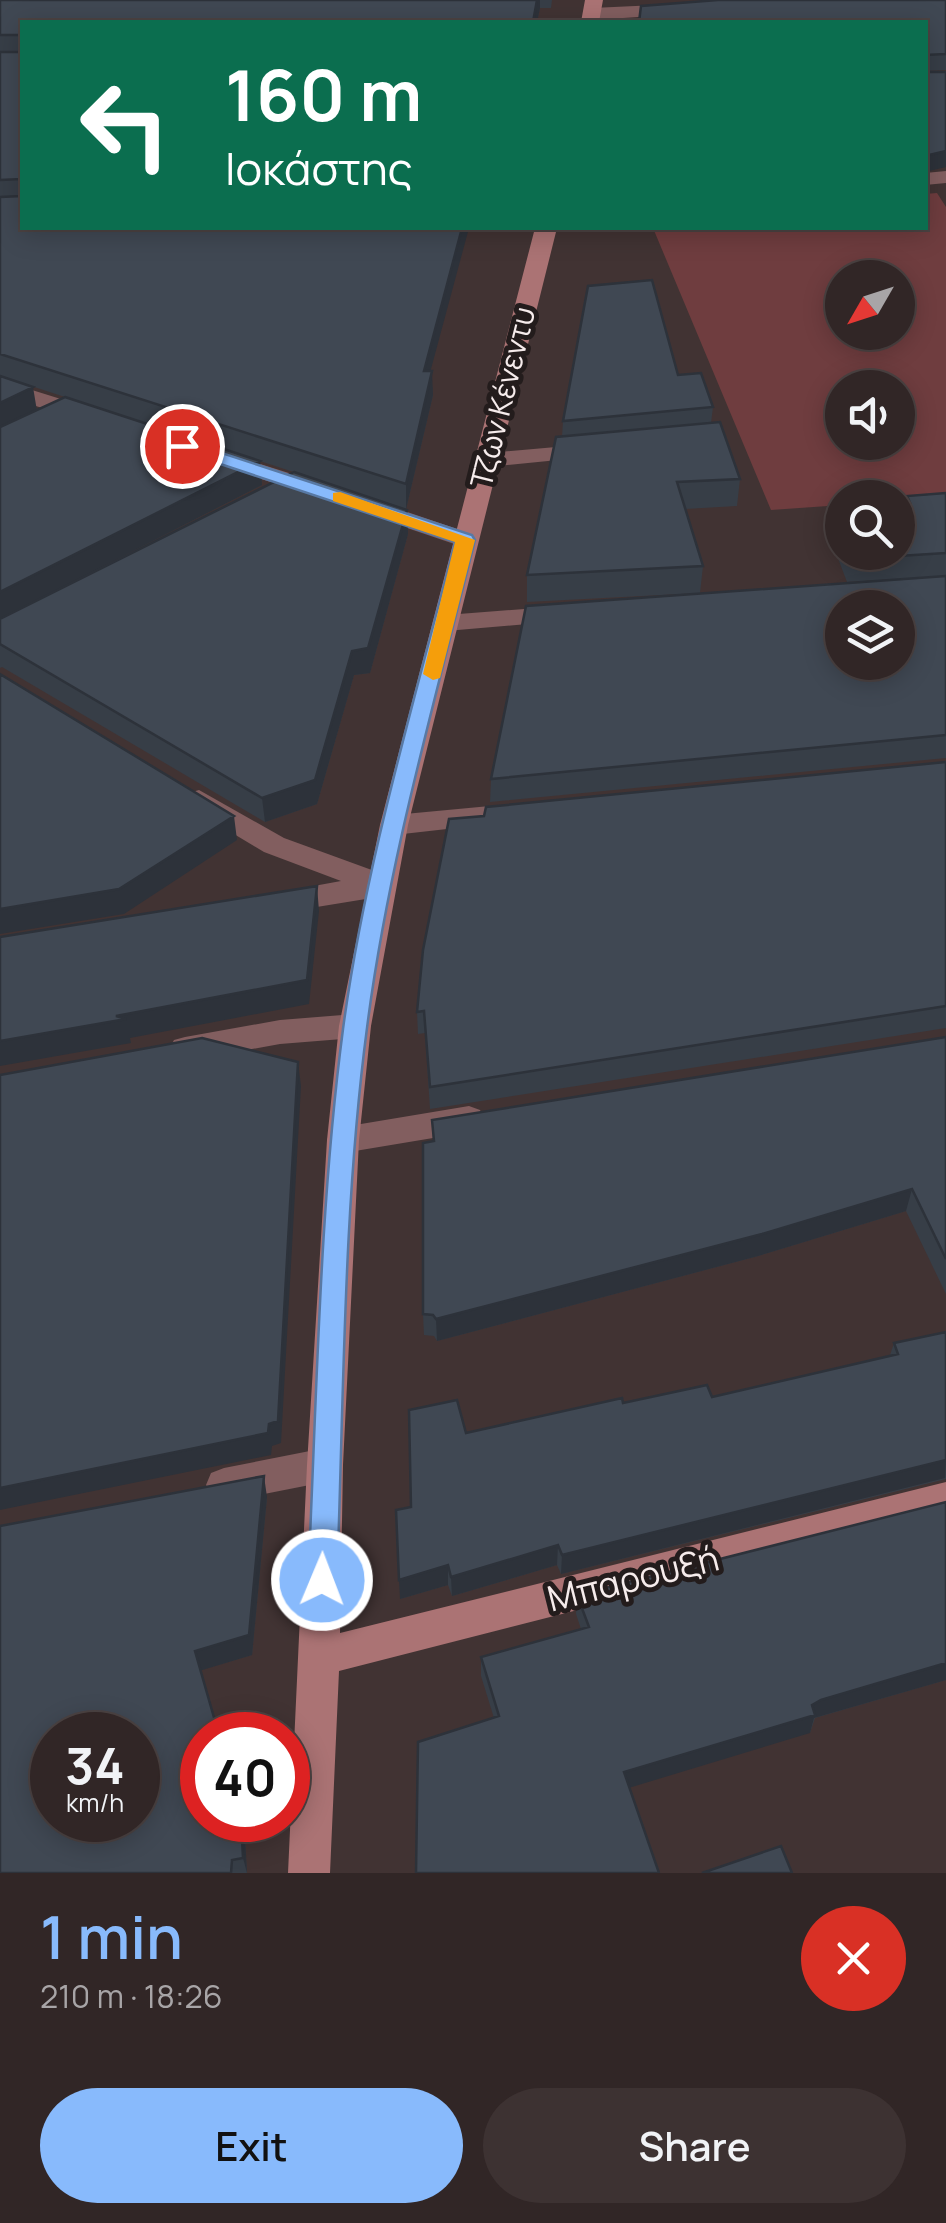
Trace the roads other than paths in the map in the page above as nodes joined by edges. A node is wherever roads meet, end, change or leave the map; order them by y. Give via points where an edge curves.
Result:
1 (702, 9) edge
2 (592, 12) edge
3 (545, 230) edge
4 (0, 387) edge
5 (68, 409) junction
6 (106, 421) edge
7 (34, 426) edge
8 (618, 448) edge
9 (200, 452) edge
10 (487, 460) junction
11 (295, 482) junction
12 (260, 500) edge
13 (466, 540) junction
14 (581, 613) edge
15 (446, 622) junction
16 (178, 786) edge
17 (512, 814) edge
18 (394, 825) junction
19 (381, 886) junction
20 (248, 908) edge
21 (355, 1026) junction
22 (149, 1056) edge
23 (498, 1114) edge
24 (343, 1140) junction
25 (325, 1465) junction
26 (191, 1491) edge
27 (946, 1499) edge
28 (320, 1657) junction
29 (309, 1873) edge

1 - 2 street
3 - 10 street, Τζων Κένεντυ
4 - 5 street
5 - 6 street
5 - 7 street
8 - 10 lane
9 - 11 street
10 - 13 street, Τζων Κένεντυ
11 - 12 street
11 - 13 street
13 - 15 street, Τζων Κένεντυ
14 - 15 street
15 - 18 street, Τζων Κένεντυ
16 - 19 street via 274,845
17 - 18 street
18 - 19 street, Τζων Κένεντυ
19 - 20 street
19 - 21 street, Τζων Κένεντυ
21 - 22 street
21 - 24 street, Τζων Κένεντυ
23 - 24 street
24 - 25 street, Τζων Κένεντυ
25 - 26 street
25 - 28 street, Τζων Κένεντυ
27 - 28 street, Μπαρουξή
28 - 29 street, Τζων Κένεντυ

